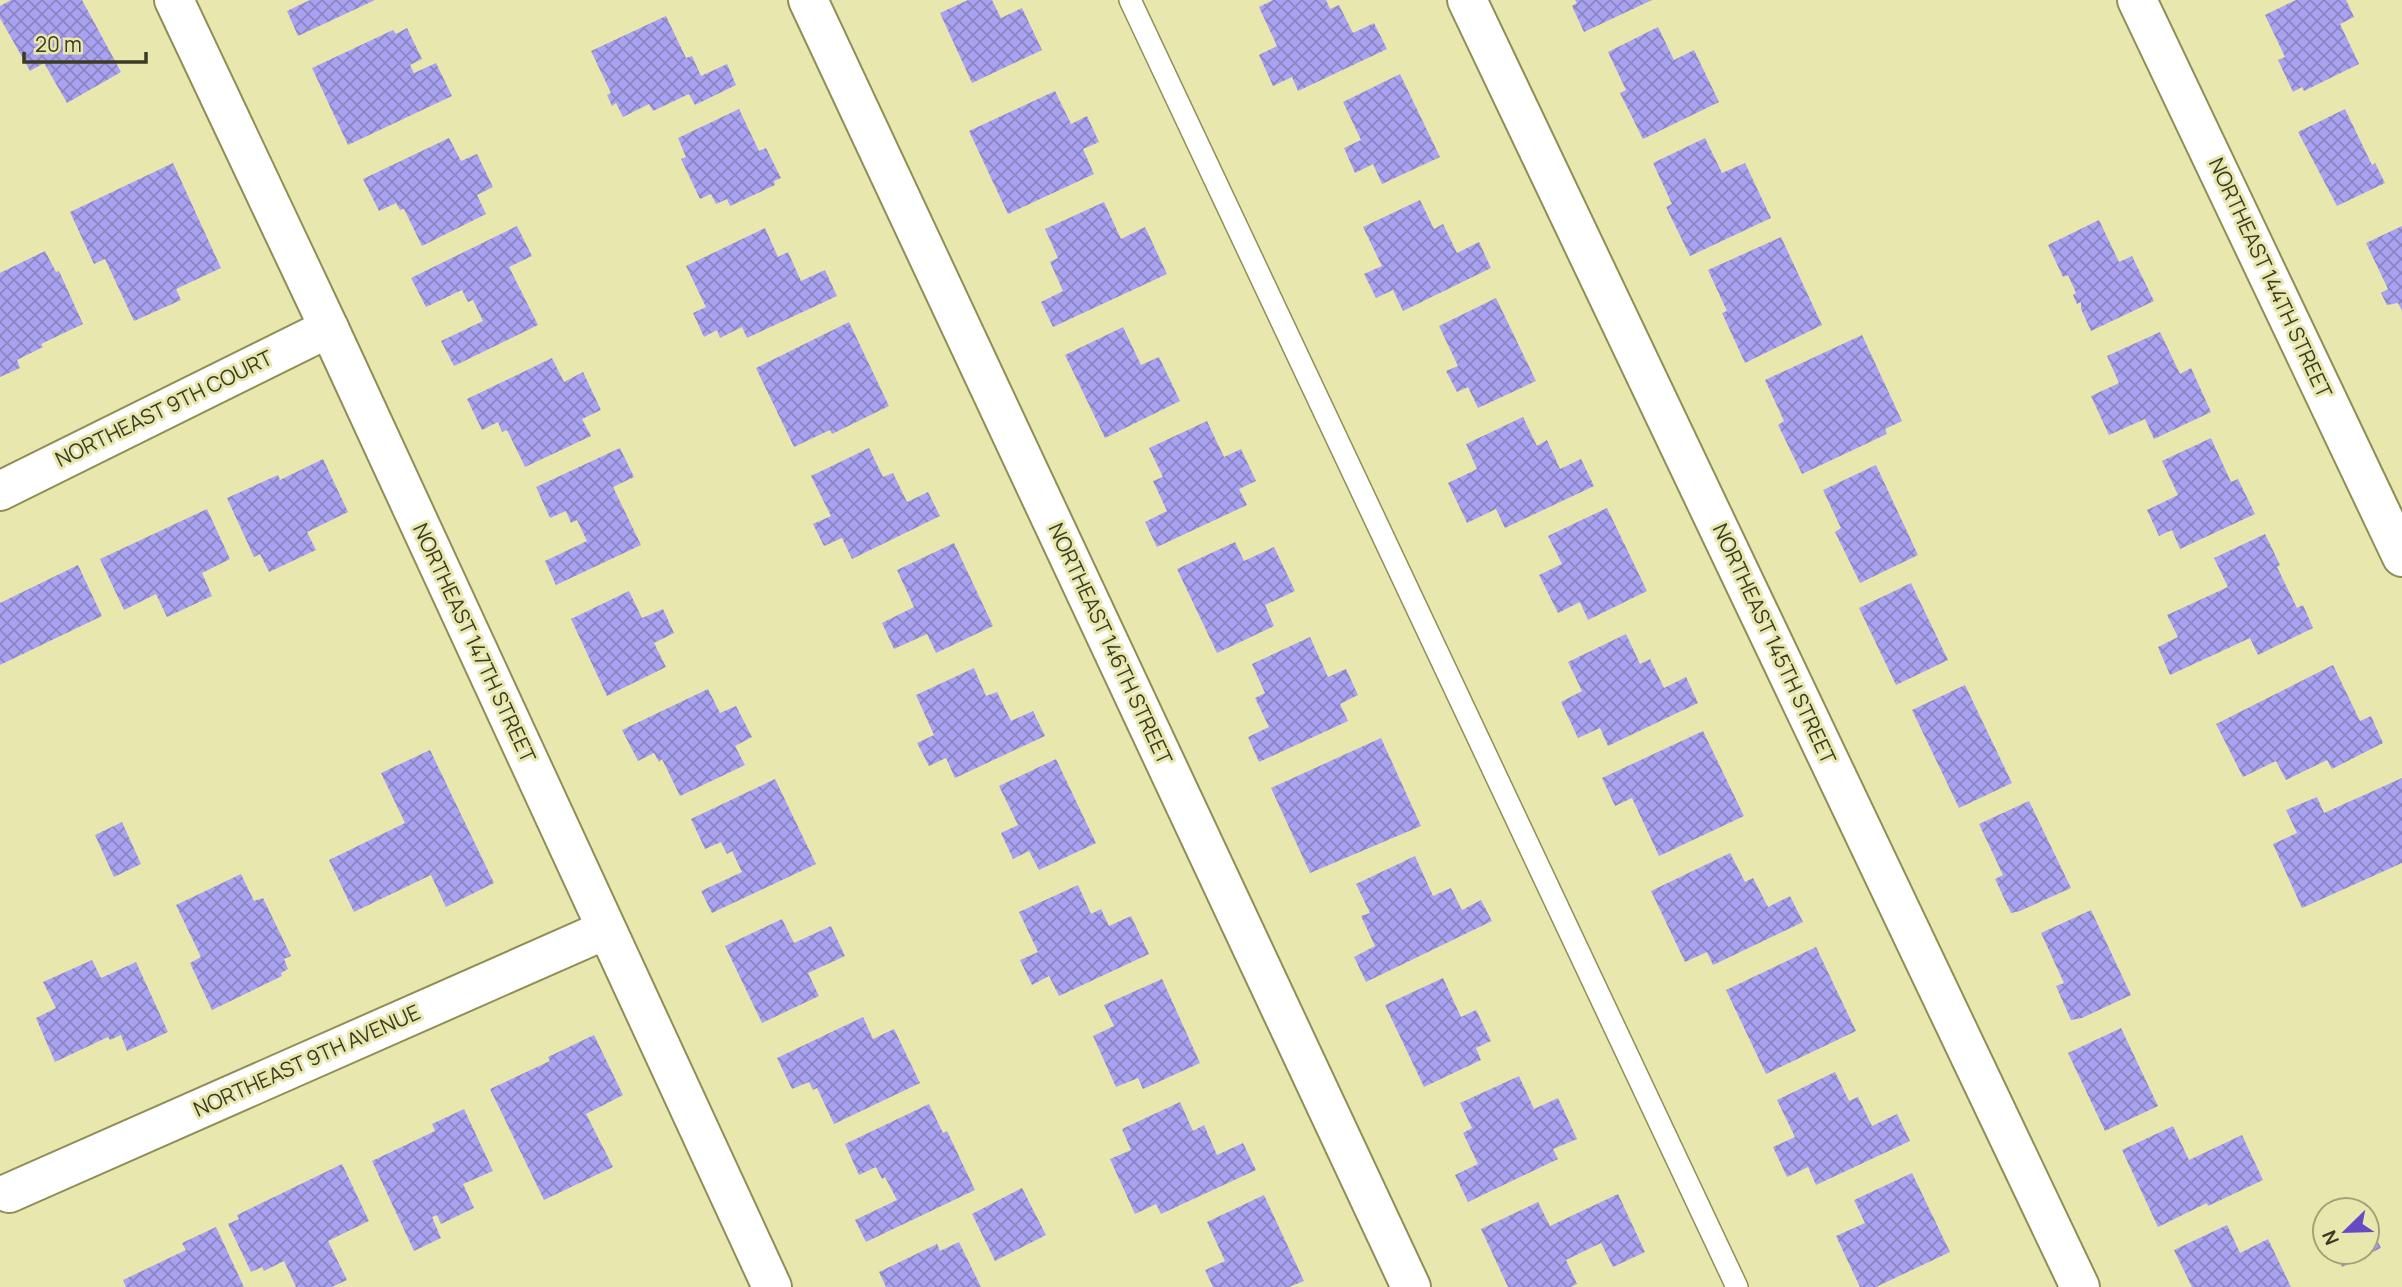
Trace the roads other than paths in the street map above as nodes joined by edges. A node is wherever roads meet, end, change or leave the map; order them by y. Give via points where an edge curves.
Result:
1 (174, 0) edge
2 (808, 0) edge
3 (1130, 0) edge
4 (1467, 0) edge
5 (2137, 0) edge
6 (328, 328) junction
7 (0, 491) edge
8 (2402, 557) edge
9 (605, 930) junction
10 (9, 1193) dead end
11 (772, 1287) edge
12 (1411, 1287) edge
13 (1737, 1287) edge
14 (2080, 1287) edge

1 - 6 street, NORTHEAST 147TH STREET
2 - 12 street, NORTHEAST 146TH STREET
3 - 13 lane
4 - 14 street, NORTHEAST 145TH STREET
5 - 8 street, NORTHEAST 144TH STREET
6 - 7 street, NORTHEAST 9TH COURT
6 - 9 street, NORTHEAST 147TH STREET
9 - 10 street, NORTHEAST 9TH AVENUE
9 - 11 street, NORTHEAST 147TH STREET

